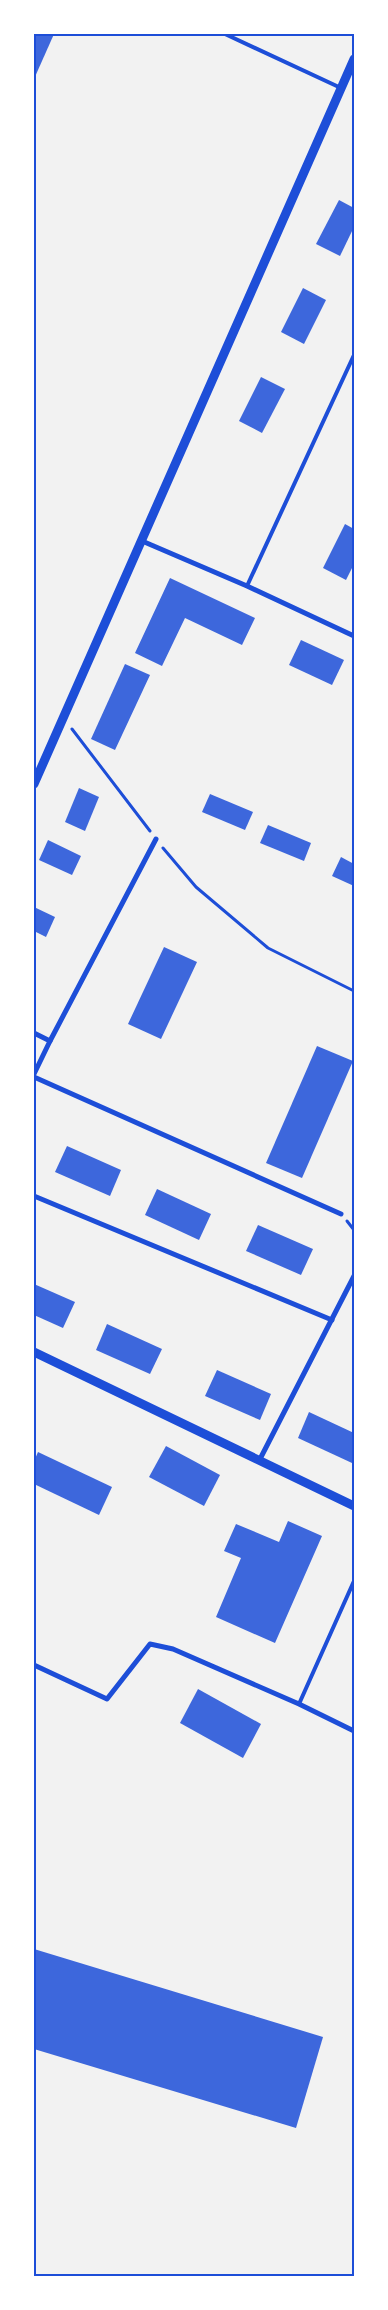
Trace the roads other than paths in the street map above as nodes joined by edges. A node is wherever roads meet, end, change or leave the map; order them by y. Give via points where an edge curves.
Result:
1 (225, 34) edge
2 (354, 59) edge
3 (341, 88) junction
4 (354, 355) edge
5 (142, 542) junction
6 (247, 586) junction
7 (354, 636) edge
8 (34, 784) edge
9 (156, 839) road end
10 (34, 1033) edge
11 (50, 1041) junction
12 (34, 1075) edge
13 (34, 1196) edge
14 (341, 1214) dead end
15 (354, 1276) edge
16 (332, 1320) junction
17 (34, 1352) edge
18 (259, 1461) junction
19 (354, 1506) edge
20 (354, 1582) edge
21 (34, 1665) edge
22 (299, 1704) junction
23 (354, 1731) edge

1 - 3 lane
2 - 3 street
3 - 5 street
4 - 6 lane
5 - 6 street
5 - 8 street
6 - 7 street
9 - 11 street
10 - 11 street
11 - 12 street
12 - 14 street
13 - 16 street
15 - 16 street
16 - 18 street
17 - 18 street
18 - 19 street
20 - 22 lane
21 - 22 street via 107,1699 150,1644 173,1649
22 - 23 street

